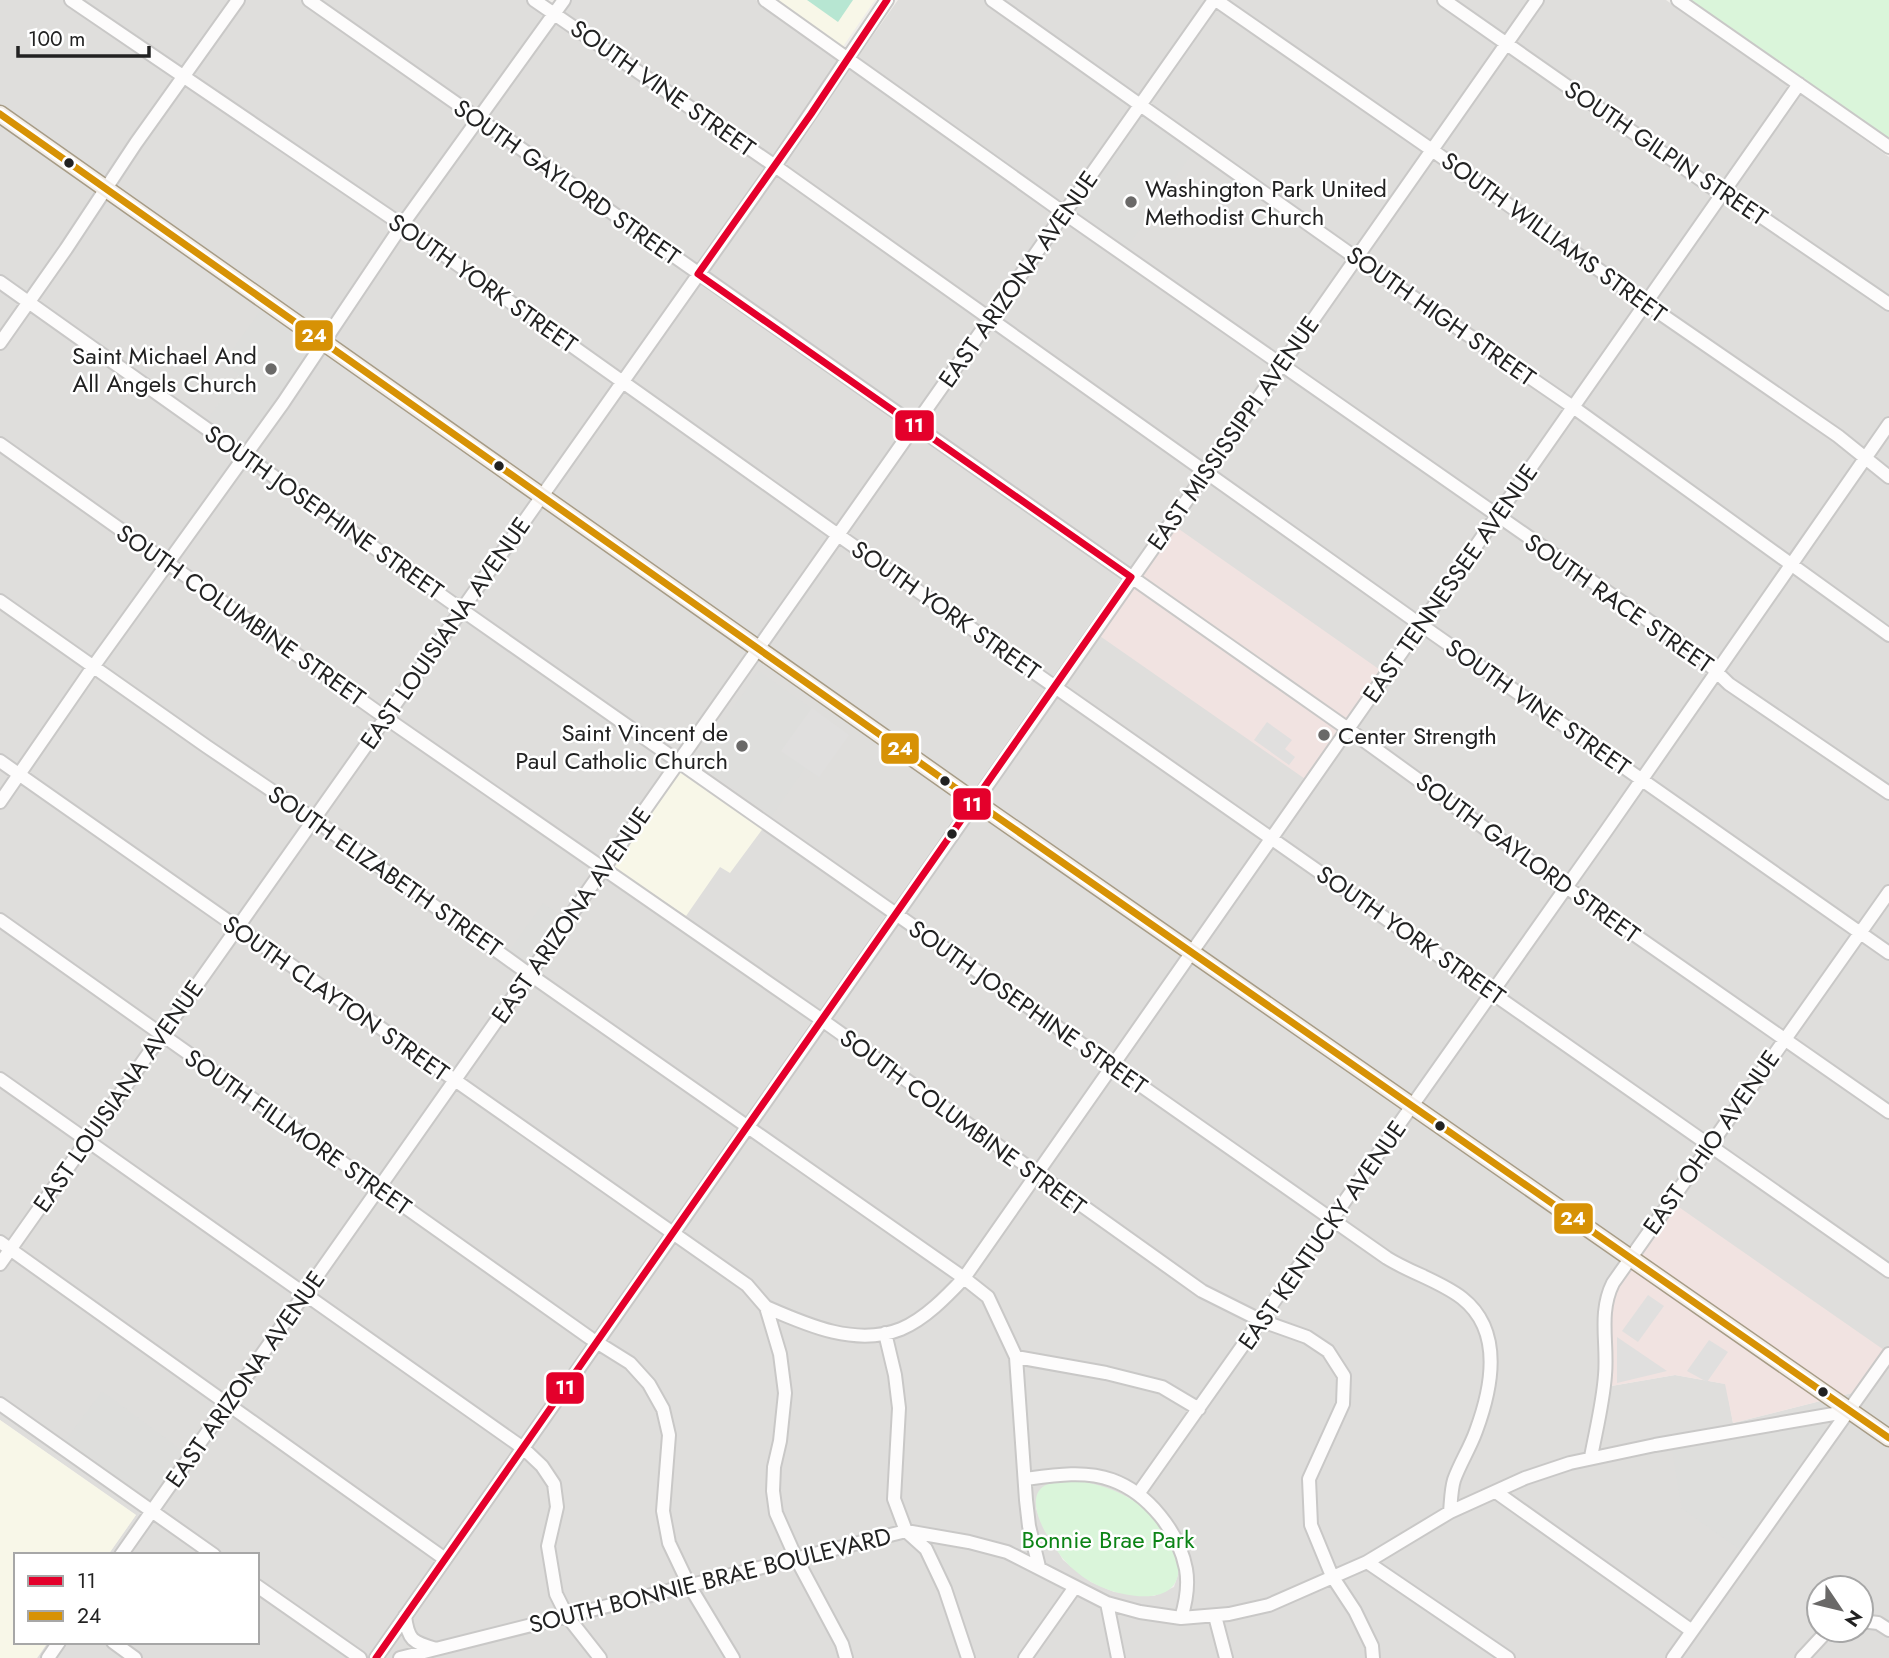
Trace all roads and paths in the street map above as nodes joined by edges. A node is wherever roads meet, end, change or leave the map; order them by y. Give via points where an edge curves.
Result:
1 (71, 0) edge
2 (238, 0) edge
3 (309, 0) edge
4 (534, 0) edge
5 (564, 0) edge
6 (765, 0) edge
7 (887, 0) edge
8 (992, 0) edge
9 (1215, 0) edge
10 (1444, 0) edge
11 (1537, 0) edge
12 (1678, 0) edge
13 (554, 13) junction
14 (1507, 43) junction
15 (848, 58) junction
16 (183, 75) junction
17 (1799, 84) junction
18 (1140, 106) junction
19 (0, 114) edge
20 (478, 119) junction
21 (1889, 147) edge
22 (1432, 149) junction
23 (775, 166) junction
24 (106, 189) junction
25 (1722, 193) junction
26 (1064, 213) junction
27 (402, 225) junction
28 (1356, 258) junction
29 (698, 274) junction
30 (0, 282) edge
31 (29, 302) junction
32 (1645, 303) junction
33 (1889, 304) edge
34 (990, 318) junction
35 (323, 342) junction
36 (0, 343) edge
37 (1281, 364) junction
38 (623, 382) junction
39 (1573, 407) junction
40 (1889, 424) edge
41 (914, 426) junction
42 (0, 444) edge
43 (246, 456) junction
44 (1865, 457) junction
45 (1206, 471) junction
46 (1889, 477) edge
47 (542, 495) junction
48 (1496, 516) junction
49 (838, 535) junction
50 (168, 563) junction
51 (1790, 564) junction
52 (1131, 577) junction
53 (0, 601) edge
54 (462, 610) junction
55 (1421, 625) junction
56 (1889, 635) edge
57 (758, 648) junction
58 (93, 667) junction
59 (1716, 671) junction
60 (1056, 686) junction
61 (386, 718) junction
62 (1348, 729) junction
63 (0, 761) edge
64 (679, 761) junction
65 (19, 775) junction
66 (1642, 779) junction
67 (1889, 793) edge
68 (975, 802) junction
69 (0, 803) edge
70 (315, 820) junction
71 (1272, 838) junction
72 (603, 868) junction
73 (1566, 887) junction
74 (1889, 892) edge
75 (896, 915) junction
76 (0, 920) edge
77 (238, 928) junction
78 (1860, 933) junction
79 (1192, 953) junction
80 (1889, 953) edge
81 (529, 974) junction
82 (1492, 992) junction
83 (822, 1020) junction
84 (160, 1035) junction
85 (1784, 1039) junction
86 (1113, 1066) junction
87 (0, 1079) edge
88 (454, 1082) junction
89 (1411, 1106) junction
90 (1889, 1112) edge
91 (748, 1126) junction
92 (87, 1140) junction
93 (1710, 1145) junction
94 (1038, 1175) junction
95 (379, 1188) junction
96 (1332, 1220) junction
97 (673, 1232) junction
98 (5, 1245) edge
99 (1630, 1258) junction
100 (0, 1264) edge
101 (1889, 1271) edge
102 (964, 1278) junction
103 (303, 1295) junction
104 (766, 1307) junction
105 (1262, 1321) junction
106 (885, 1333) junction
107 (597, 1343) junction
108 (1889, 1354) edge
109 (1016, 1357) junction
110 (228, 1403) junction
111 (0, 1404) edge
112 (1199, 1409) junction
113 (1851, 1410) junction
114 (1889, 1438) edge
115 (523, 1448) junction
116 (1591, 1457) junction
117 (1026, 1479) junction
118 (1496, 1492) junction
119 (1138, 1494) junction
120 (152, 1511) junction
121 (1450, 1512) junction
122 (905, 1531) junction
123 (122, 1553) edge
124 (211, 1553) edge
125 (796, 1558) junction
126 (445, 1559) junction
127 (1367, 1562) junction
128 (1039, 1567) junction
129 (1332, 1576) junction
130 (689, 1585) junction
131 (259, 1587) edge
132 (1075, 1587) junction
133 (1107, 1603) junction
134 (405, 1616) junction
135 (567, 1616) junction
136 (1214, 1616) junction
137 (1181, 1618) junction
138 (1692, 1631) junction
139 (116, 1644) edge
140 (1815, 1644) edge
141 (428, 1653) edge
142 (135, 1658) edge
143 (360, 1658) edge
144 (376, 1658) edge
145 (400, 1658) edge
146 (600, 1658) edge
147 (733, 1658) edge
148 (846, 1658) edge
149 (968, 1658) edge
150 (1025, 1658) edge
151 (1118, 1658) edge
152 (1226, 1658) edge
153 (1373, 1658) edge
154 (1508, 1658) edge
155 (1674, 1658) edge
156 (1802, 1658) edge

1 - 16 street, SOUTH YORK STREET
2 - 16 street
3 - 20 street, SOUTH GAYLORD STREET
4 - 13 street, SOUTH VINE STREET
5 - 13 street
6 - 15 street, SOUTH RACE STREET
7 - 15 street, EAST LOUISIANA AVENUE
8 - 18 street, SOUTH HIGH STREET
9 - 18 street, EAST ARIZONA AVENUE
9 - 22 street, SOUTH WILLIAMS STREET
10 - 14 street, SOUTH GILPIN STREET
11 - 14 street, EAST MISSISSIPPI AVENUE
12 - 17 street
13 - 20 street
13 - 23 street, SOUTH VINE STREET
14 - 22 street, EAST MISSISSIPPI AVENUE
14 - 25 street, SOUTH GILPIN STREET
15 - 23 street, EAST LOUISIANA AVENUE
15 - 26 street, SOUTH RACE STREET
16 - 24 street
16 - 27 street, SOUTH YORK STREET
17 - 21 street
17 - 25 street, EAST TENNESSEE AVENUE
18 - 26 street, EAST ARIZONA AVENUE
18 - 28 street, SOUTH HIGH STREET
19 - 24 main road
20 - 27 street
20 - 29 street, SOUTH GAYLORD STREET
22 - 28 street, EAST MISSISSIPPI AVENUE
22 - 32 street, SOUTH WILLIAMS STREET
23 - 29 street, EAST LOUISIANA AVENUE
23 - 34 street, SOUTH VINE STREET
24 - 31 street
24 - 35 main road
25 - 32 street, EAST TENNESSEE AVENUE
25 - 33 street, SOUTH GILPIN STREET
26 - 34 street, EAST ARIZONA AVENUE
26 - 37 street, SOUTH RACE STREET
27 - 35 street
27 - 38 street, SOUTH YORK STREET
28 - 37 street, EAST MISSISSIPPI AVENUE
28 - 39 street, SOUTH HIGH STREET
29 - 38 street, EAST LOUISIANA AVENUE
29 - 41 street, SOUTH GAYLORD STREET
30 - 31 street, SOUTH JOSEPHINE STREET
31 - 36 street
31 - 43 street, SOUTH JOSEPHINE STREET
32 - 39 street, EAST TENNESSEE AVENUE
32 - 44 street, SOUTH WILLIAMS STREET
34 - 41 street, EAST ARIZONA AVENUE
34 - 45 street, SOUTH VINE STREET
35 - 43 street
35 - 47 main road
37 - 45 street, EAST MISSISSIPPI AVENUE
37 - 48 street, SOUTH RACE STREET
38 - 47 street, EAST LOUISIANA AVENUE
38 - 49 street, SOUTH YORK STREET
39 - 48 street, EAST TENNESSEE AVENUE
39 - 51 street, SOUTH HIGH STREET
40 - 44 street, EAST KENTUCKY AVENUE
41 - 49 street, EAST ARIZONA AVENUE
41 - 52 street, SOUTH GAYLORD STREET
42 - 50 street, SOUTH COLUMBINE STREET
43 - 50 street
43 - 54 street, SOUTH JOSEPHINE STREET
44 - 46 street, SOUTH WILLIAMS STREET
44 - 51 street, EAST KENTUCKY AVENUE
45 - 52 street, EAST MISSISSIPPI AVENUE
45 - 55 street, SOUTH VINE STREET
47 - 54 street, EAST LOUISIANA AVENUE
47 - 57 main road
48 - 55 street, EAST TENNESSEE AVENUE
48 - 59 street, SOUTH RACE STREET
49 - 57 street, EAST ARIZONA AVENUE
49 - 60 street, SOUTH YORK STREET
50 - 58 street
50 - 61 street, SOUTH COLUMBINE STREET
51 - 56 street, SOUTH HIGH STREET
51 - 59 street, EAST KENTUCKY AVENUE
52 - 60 street, EAST MISSISSIPPI AVENUE
52 - 62 street, SOUTH GAYLORD STREET
53 - 58 street, SOUTH ELIZABETH STREET
54 - 61 street, EAST LOUISIANA AVENUE
54 - 64 street, SOUTH JOSEPHINE STREET
55 - 62 street, EAST TENNESSEE AVENUE
55 - 66 street, SOUTH VINE STREET
57 - 64 street, EAST ARIZONA AVENUE
57 - 68 main road
58 - 65 street
58 - 70 street, SOUTH ELIZABETH STREET
59 - 66 street, EAST KENTUCKY AVENUE
59 - 67 street, SOUTH RACE STREET
60 - 68 street, EAST MISSISSIPPI AVENUE
60 - 71 street, SOUTH YORK STREET
61 - 70 street, EAST LOUISIANA AVENUE
61 - 72 street, SOUTH COLUMBINE STREET
62 - 71 street, EAST TENNESSEE AVENUE
62 - 73 street, SOUTH GAYLORD STREET
63 - 65 street, SOUTH CLAYTON STREET
64 - 72 street, EAST ARIZONA AVENUE
64 - 75 street, SOUTH JOSEPHINE STREET
65 - 69 street
65 - 77 street, SOUTH CLAYTON STREET
66 - 73 street, EAST KENTUCKY AVENUE
66 - 78 street, SOUTH VINE STREET
68 - 75 street, EAST MISSISSIPPI AVENUE
68 - 79 main road
70 - 77 street, EAST LOUISIANA AVENUE
70 - 81 street, SOUTH ELIZABETH STREET
71 - 79 street, EAST TENNESSEE AVENUE
71 - 82 street, SOUTH YORK STREET
72 - 81 street, EAST ARIZONA AVENUE
72 - 83 street, SOUTH COLUMBINE STREET
73 - 82 street, EAST KENTUCKY AVENUE
73 - 85 street, SOUTH GAYLORD STREET
74 - 78 street, EAST OHIO AVENUE
75 - 83 street, EAST MISSISSIPPI AVENUE
75 - 86 street, SOUTH JOSEPHINE STREET
76 - 84 street, SOUTH FILLMORE STREET
77 - 84 street, EAST LOUISIANA AVENUE
77 - 88 street, SOUTH CLAYTON STREET
78 - 80 street, SOUTH VINE STREET
78 - 85 street, EAST OHIO AVENUE
79 - 86 street, EAST TENNESSEE AVENUE
79 - 89 main road
81 - 88 street, EAST ARIZONA AVENUE
81 - 91 street, SOUTH ELIZABETH STREET
82 - 89 street, EAST KENTUCKY AVENUE
82 - 93 street, SOUTH YORK STREET
83 - 91 street, EAST MISSISSIPPI AVENUE
83 - 94 street, SOUTH COLUMBINE STREET
84 - 92 street, EAST LOUISIANA AVENUE
84 - 95 street, SOUTH FILLMORE STREET
85 - 90 street, SOUTH GAYLORD STREET
85 - 93 street, EAST OHIO AVENUE
86 - 94 street, EAST TENNESSEE AVENUE
86 - 96 street, SOUTH JOSEPHINE STREET
87 - 92 street
88 - 95 street, EAST ARIZONA AVENUE
88 - 97 street, SOUTH CLAYTON STREET
89 - 96 street, EAST KENTUCKY AVENUE
89 - 99 main road
91 - 97 street, EAST MISSISSIPPI AVENUE
91 - 102 street, SOUTH ELIZABETH STREET
92 - 98 street, EAST LOUISIANA AVENUE
92 - 103 street
93 - 99 street, EAST OHIO AVENUE
93 - 101 street, SOUTH YORK STREET
94 - 102 street, EAST TENNESSEE AVENUE
94 - 105 street, SOUTH COLUMBINE STREET via 1202,1291
95 - 103 street, EAST ARIZONA AVENUE
95 - 107 street, SOUTH FILLMORE STREET
96 - 105 street, EAST KENTUCKY AVENUE
96 - 121 street, SOUTH JOSEPHINE STREET via 1401,1267 1446,1287 1477,1313 1486,1330 1492,1369 1476,1431 1454,1481
97 - 104 street, SOUTH CLAYTON STREET via 747,1285
97 - 107 street, EAST MISSISSIPPI AVENUE
98 - 100 street, EAST LOUISIANA AVENUE
98 - 110 street
99 - 113 main road
99 - 116 street, EAST OHIO AVENUE via 1604,1306 1605,1382
102 - 106 street, EAST TENNESSEE AVENUE via 925,1314 902,1329
102 - 109 street, SOUTH ELIZABETH STREET via 988,1297
103 - 110 street, EAST ARIZONA AVENUE
103 - 115 street
104 - 106 street, EAST TENNESSEE AVENUE via 813,1327 845,1334
104 - 125 street via 780,1354 785,1393 773,1492 776,1513
105 - 112 street, EAST KENTUCKY AVENUE
105 - 129 street, SOUTH COLUMBINE STREET via 1328,1350 1343,1376 1343,1404 1309,1479 1311,1525
106 - 122 street via 899,1408 894,1499
107 - 115 street, EAST MISSISSIPPI AVENUE
107 - 130 street, SOUTH FILLMORE STREET via 630,1363 663,1409 669,1435 663,1511 669,1542
108 - 113 street
109 - 112 street via 1162,1387
109 - 117 street, SOUTH ELIZABETH STREET
110 - 120 street, EAST ARIZONA AVENUE
110 - 126 street
111 - 120 street
112 - 119 street, EAST KENTUCKY AVENUE
113 - 114 main road
113 - 116 street, SOUTH BONNIE BRAE BOULEVARD
113 - 138 street
115 - 126 street, EAST MISSISSIPPI AVENUE
115 - 135 street via 554,1484 557,1507 548,1546 556,1594
116 - 118 street, SOUTH BONNIE BRAE BOULEVARD
117 - 119 street via 1083,1475 1113,1480
117 - 128 street, SOUTH ELIZABETH STREET via 1029,1526
118 - 121 street, SOUTH BONNIE BRAE BOULEVARD
118 - 138 street
119 - 137 street via 1167,1526 1183,1560 1187,1583
120 - 123 street, EAST ARIZONA AVENUE
120 - 124 street
121 - 127 street, SOUTH BONNIE BRAE BOULEVARD
122 - 125 street, SOUTH BONNIE BRAE BOULEVARD
122 - 128 street, SOUTH BONNIE BRAE BOULEVARD via 970,1542
122 - 149 street via 931,1559
125 - 130 street, SOUTH BONNIE BRAE BOULEVARD
125 - 148 street
126 - 134 street, EAST MISSISSIPPI AVENUE
127 - 129 street, SOUTH BONNIE BRAE BOULEVARD
127 - 154 street
128 - 132 street, SOUTH BONNIE BRAE BOULEVARD
129 - 136 street, SOUTH BONNIE BRAE BOULEVARD via 1269,1605
129 - 153 street via 1355,1611
130 - 135 street, SOUTH BONNIE BRAE BOULEVARD
130 - 147 street, SOUTH FILLMORE STREET
131 - 143 street
132 - 133 street, SOUTH BONNIE BRAE BOULEVARD
132 - 150 street
133 - 137 street, SOUTH BONNIE BRAE BOULEVARD
133 - 151 street
134 - 141 street via 407,1632
134 - 144 street, EAST MISSISSIPPI AVENUE
135 - 141 street, SOUTH BONNIE BRAE BOULEVARD
135 - 146 street
136 - 137 street, SOUTH BONNIE BRAE BOULEVARD
136 - 152 street
138 - 155 street
139 - 142 street
140 - 156 street
141 - 145 street, SOUTH BONNIE BRAE BOULEVARD

